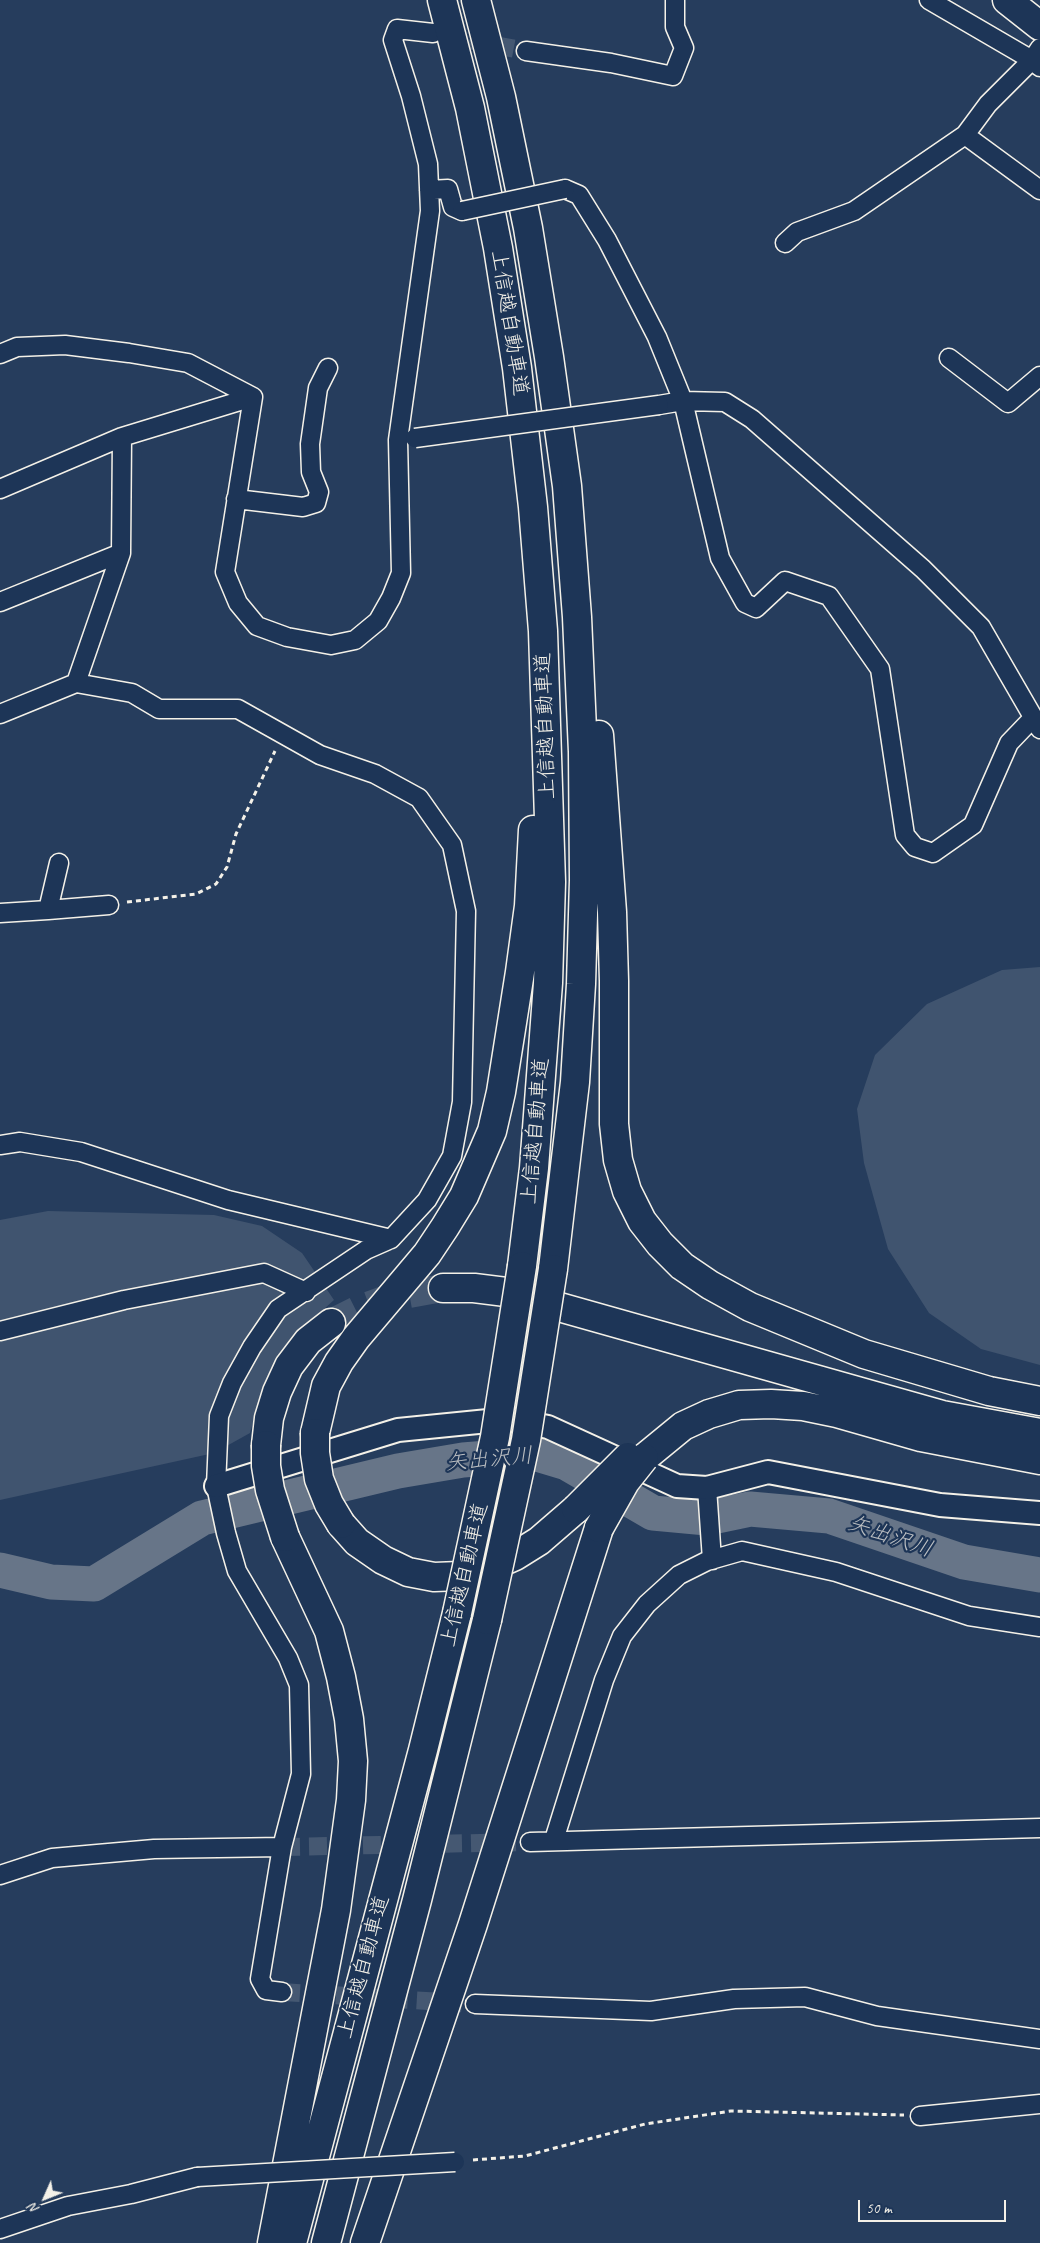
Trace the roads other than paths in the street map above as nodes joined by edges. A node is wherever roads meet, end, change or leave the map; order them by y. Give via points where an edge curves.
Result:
1 (442, 0) edge
2 (476, 0) edge
3 (675, 0) edge
4 (928, 0) edge
5 (1007, 0) edge
6 (1040, 26) edge
7 (432, 33) tunnel mouth
8 (526, 51) tunnel mouth
9 (1037, 58) edge
10 (965, 135) junction
11 (429, 190) junction
12 (1040, 190) edge
13 (786, 243) dead end
14 (0, 354) edge
15 (949, 358) dead end
16 (328, 368) dead end
17 (517, 368) junction
18 (1040, 376) edge
19 (253, 397) junction
20 (682, 401) junction
21 (122, 437) junction
22 (407, 439) junction
23 (1, 485) edge
24 (567, 486) junction
25 (236, 499) junction
26 (121, 553) junction
27 (0, 602) edge
28 (76, 683) junction
29 (3, 713) edge
30 (1037, 724) edge
31 (0, 730) edge
32 (59, 862) dead end
33 (109, 905) road end
34 (48, 910) junction
35 (0, 913) edge
36 (3, 1146) edge
37 (391, 1239) junction
38 (443, 1288) tunnel mouth
39 (306, 1292) junction
40 (331, 1323) tunnel mouth
41 (0, 1331) edge
42 (1040, 1401) edge
43 (1040, 1433) edge
44 (639, 1455) junction
45 (1040, 1460) edge
46 (217, 1494) junction
47 (707, 1494) junction
48 (1040, 1514) edge
49 (711, 1554) junction
50 (1040, 1627) edge
51 (1040, 1828) edge
52 (554, 1840) junction
53 (530, 1842) tunnel mouth
54 (282, 1847) junction
55 (0, 1875) edge
56 (282, 1992) tunnel mouth
57 (475, 2004) tunnel mouth
58 (1040, 2039) edge
59 (1040, 2104) edge
60 (920, 2116) road end
61 (455, 2162) road end
62 (0, 2229) edge
63 (272, 2243) edge
64 (292, 2243) edge
65 (326, 2243) edge
66 (364, 2243) edge

1 - 17 highway, 上信越自動車道 via 470,108 498,248
2 - 24 highway, 上信越自動車道 via 501,98 528,228
3 - 8 street via 675,27 684,48 673,76
4 - 9 street
5 - 6 highway
7 - 11 street via 397,29 393,40 428,164
9 - 10 street via 988,104
10 - 12 street
10 - 13 street via 854,211 797,232
11 - 20 street, bridge via 448,189 453,207 462,211 565,189 579,195 607,240 657,337
11 - 22 street via 430,211
14 - 19 street via 17,347 65,345 149,356 188,363
15 - 18 street via 1008,403
16 - 25 street via 318,388 310,444 311,472 319,492 316,503 303,507
17 - 44 highway, bridge via 535,719 534,828 528,916 502,1092 492,1130 464,1196 427,1254 356,1338 326,1386 315,1433 315,1453 319,1479 329,1504 341,1524 358,1542 383,1560 408,1572 434,1577 460,1576 515,1556 539,1541
17 - 64 highway, 上信越自動車道, bridge via 543,631 551,882 542,1080 522,1266 495,1437 457,1613
19 - 21 street
19 - 25 street
20 - 22 street, bridge
20 - 30 street via 725,402 752,419 923,569 981,627
20 - 30 street via 720,558 745,603 756,608 785,581 829,596 880,669 905,835 916,847 933,853 973,825 1009,743
21 - 23 street
21 - 26 street
22 - 25 street via 401,573 378,621 355,640 331,644 287,636 257,626 238,603 225,572
24 - 42 highway via 585,608 606,820 614,981 614,1124 626,1191 642,1221 682,1266 750,1307 873,1356 989,1391
24 - 65 highway, 上信越自動車道, bridge via 583,752 584,880 575,1082 553,1269 526,1440 488,1620 418,1900
26 - 27 street
26 - 28 street
28 - 29 street
28 - 37 street via 132,693 159,709 238,709 320,755 375,774 419,798 452,845 466,911 462,1102 452,1156 427,1200
29 - 31 street
32 - 34 street
33 - 34 street
34 - 35 street
36 - 37 street via 20,1142 81,1152 228,1200
37 - 39 street via 366,1250
38 - 43 highway via 506,1292 942,1416
39 - 41 street via 264,1273 124,1300
39 - 46 street via 278,1309 232,1383 219,1416
40 - 63 highway, bridge via 308,1341 289,1366 269,1418 266,1445 270,1490 285,1537 329,1631 346,1702 353,1761 336,1910
44 - 45 highway via 654,1435 707,1410 771,1404 837,1413 921,1437
44 - 66 highway, bridge via 599,1528 470,1933
46 - 47 street via 398,1430 508,1419 548,1427 677,1486
46 - 54 street via 237,1571 288,1658 299,1685 301,1774
47 - 48 street via 768,1472 940,1505
47 - 49 street
49 - 50 street via 742,1552 836,1572 970,1616
49 - 52 street via 679,1575 647,1604 622,1636 604,1680
51 - 52 street
52 - 53 street
54 - 55 street via 154,1849 52,1858
54 - 56 street via 260,1979 266,1990
57 - 58 street via 651,2011 734,1999 805,1997 877,2016
59 - 60 street
61 - 62 street, bridge via 197,2178 68,2206

